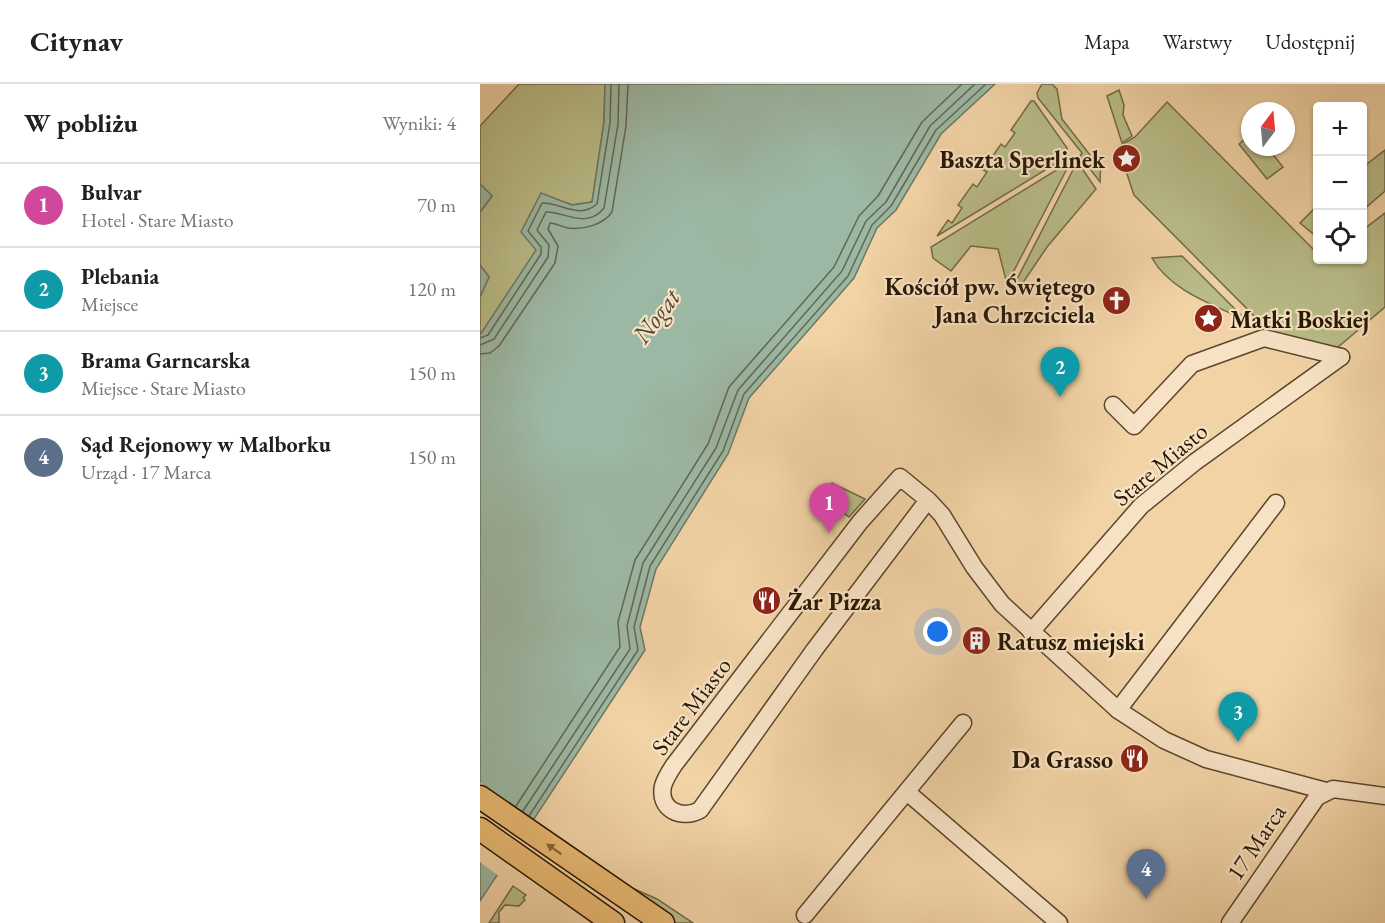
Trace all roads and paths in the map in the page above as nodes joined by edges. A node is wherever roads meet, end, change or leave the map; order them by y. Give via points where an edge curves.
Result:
1 (1113, 405) dead end
2 (928, 500) junction
3 (1276, 503) dead end
4 (1031, 632) junction
5 (1118, 710) junction
6 (963, 723) dead end
7 (1326, 791) junction
8 (907, 792) junction
9 (1385, 796) edge
10 (480, 797) edge
11 (480, 829) edge
12 (805, 915) dead end
13 (613, 923) edge
14 (663, 923) edge
15 (1059, 923) edge
16 (1230, 923) edge

1 - 4 street, Stare Miasto via 1134,426 1192,364 1264,338 1341,357 1195,462 1141,506
2 - 2 street, Stare Miasto via 900,477 880,497 674,765 663,783 662,794 670,810 678,815 700,810
2 - 4 street, Stare Miasto via 993,593
3 - 5 street
4 - 5 street, Stare Miasto
5 - 7 street, Stare Miasto via 1164,740 1198,756
6 - 8 street
7 - 9 street, Stare Miasto via 1344,789
7 - 16 street, 17 Marca via 1312,802
8 - 12 street
8 - 15 street
14 -> 10 main road
11 - 13 main road

